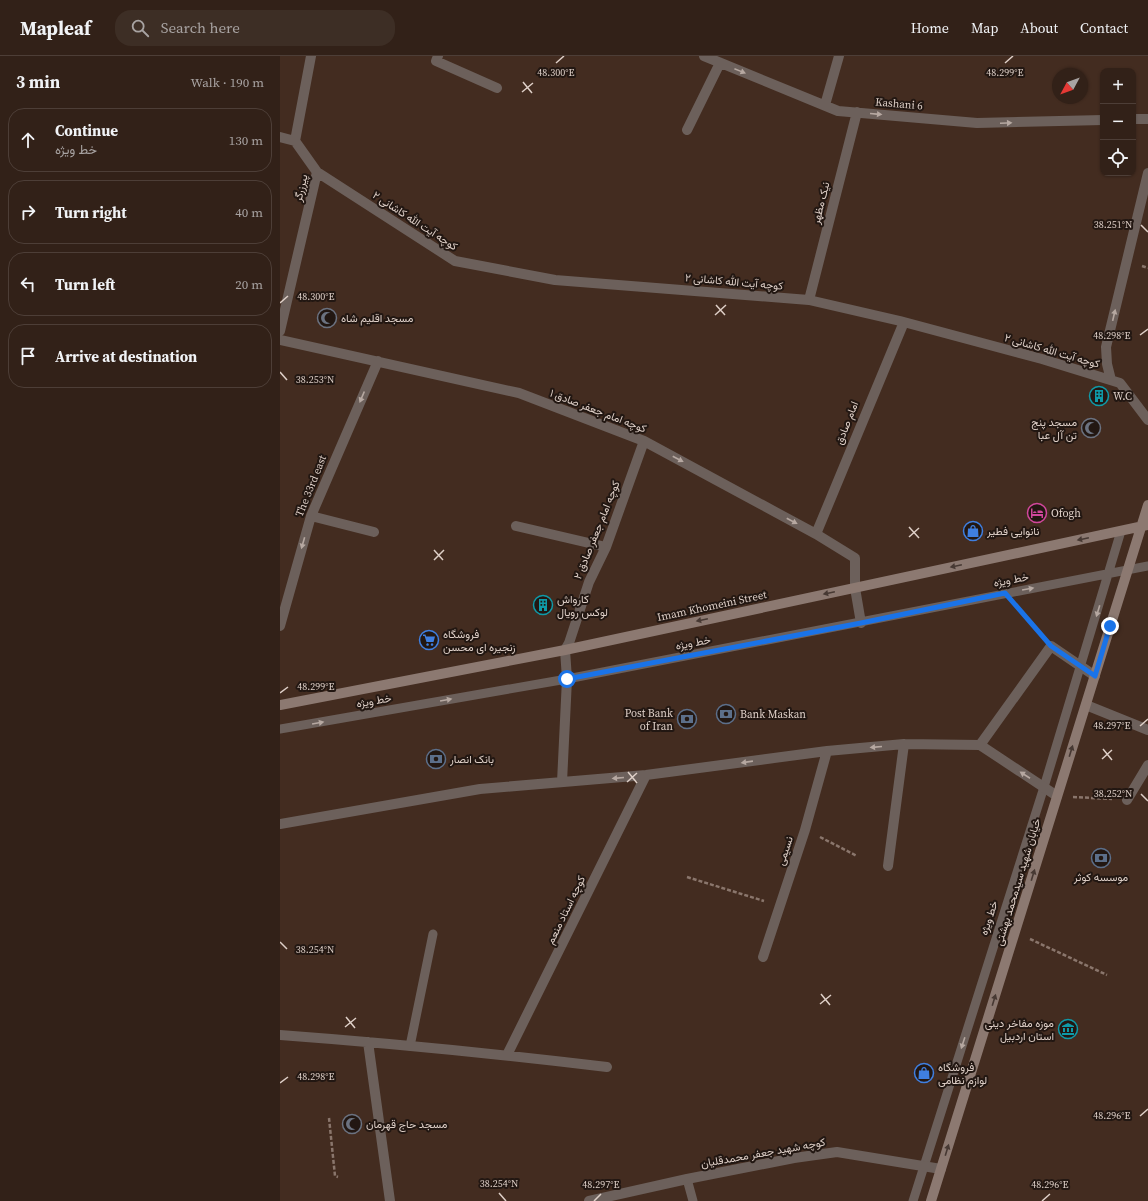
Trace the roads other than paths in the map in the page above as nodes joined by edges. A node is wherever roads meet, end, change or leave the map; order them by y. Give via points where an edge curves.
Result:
1 (311, 56) edge
2 (438, 56) edge
3 (704, 56) edge
4 (839, 56) edge
5 (720, 63) junction
6 (497, 88) dead end
7 (825, 105) junction
8 (857, 112) junction
9 (1136, 119) edge
10 (1148, 119) edge
11 (1100, 120) edge
12 (687, 130) dead end
13 (280, 136) edge
14 (295, 141) junction
15 (317, 172) junction
16 (1148, 173) edge
17 (809, 300) junction
18 (902, 321) junction
19 (280, 331) edge
20 (280, 340) edge
21 (378, 361) junction
22 (1111, 380) junction
23 (1148, 420) edge
24 (644, 441) junction
25 (1148, 506) edge
26 (311, 516) junction
27 (516, 526) dead end
28 (1145, 526) edge
29 (1121, 531) junction
30 (374, 532) dead end
31 (816, 534) junction
32 (606, 547) junction
33 (1148, 566) edge
34 (1128, 570) junction
35 (1109, 574) junction
36 (855, 588) junction
37 (861, 623) junction
38 (280, 626) edge
39 (565, 650) junction
40 (1081, 666) junction
41 (1095, 676) junction
42 (567, 679) junction
43 (280, 705) edge
44 (1086, 705) junction
45 (280, 730) edge
46 (1148, 730) edge
47 (904, 744) junction
48 (980, 745) junction
49 (827, 751) junction
50 (1148, 765) edge
51 (646, 776) junction
52 (562, 782) junction
53 (1044, 787) junction
54 (1057, 796) junction
55 (1127, 800) road end
56 (280, 824) edge
57 (888, 866) dead end
58 (433, 934) dead end
59 (764, 957) dead end
60 (280, 1035) edge
61 (368, 1042) junction
62 (410, 1046) junction
63 (507, 1055) junction
64 (607, 1067) dead end
65 (924, 1166) junction
66 (942, 1169) junction
67 (687, 1179) junction
68 (390, 1201) edge
69 (589, 1201) edge
70 (693, 1201) edge
71 (913, 1201) edge
72 (932, 1201) edge

1 - 14 street
2 - 6 street via 436,61
3 - 5 street, Kashani 6
4 - 7 street
5 -> 7 street, Kashani 6
5 - 12 street
7 - 8 street, Kashani 6 via 838,111
8 -> 11 street, Kashani 6 via 977,123
8 - 17 street, نیک مظهر
9 - 10 street
13 - 14 street
14 - 15 street, پیرزرگر
15 - 17 street, کوچه آیت الله کاشانی ۲ via 455,261 555,280
15 - 19 street, پیرزرگر
22 -> 16 street via 1106,347
17 - 18 street, کوچه آیت الله کاشانی ۲
18 - 22 street, کوچه آیت الله کاشانی ۲
18 - 31 street, امام صادق
20 - 21 street, کوچه امام جعفر صادق ۱
21 - 24 street, کوچه امام جعفر صادق ۱ via 519,393
21 -> 26 street, The 33rd east
22 - 23 street, کوچه آیت الله کاشانی ۲ via 1120,383
24 -> 31 street, کوچه امام جعفر صادق ۱
24 - 32 street, کوچه امام جعفر صادق ۲
25 - 28 main road, خیابان شهید سیدمحمد بهشتی
26 - 30 street
26 -> 38 street, The 33rd east
27 - 32 street
28 - 29 main road, Imam Khomeini Street
28 - 34 main road, خیابان شهید سیدمحمد بهشتی
29 - 35 lane
29 -> 36 main road, Imam Khomeini Street
31 - 36 street, کوچه امام جعفر صادق ۱ via 855,558
32 - 39 street, کوچه امام جعفر صادق ۲ via 589,582
33 - 34 lane, خط ویژه
34 - 35 lane, خط ویژه
34 - 41 main road, خیابان شهید سیدمحمد بهشتی
37 -> 35 lane, خط ویژه
35 -> 40 lane, خط ویژه
36 - 37 street
36 -> 39 main road, Imam Khomeini Street
37 - 42 lane, خط ویژه
39 - 42 street
39 - 43 main road, Imam Khomeini Street
40 - 41 street
40 - 48 street via 1051,646
40 - 53 lane, خط ویژه
41 - 44 main road, خیابان شهید سیدمحمد بهشتی
45 -> 42 lane, خط ویژه
42 - 52 street
44 - 46 street
54 -> 44 main road, خیابان شهید سیدمحمد بهشتی
47 - 48 street
47 -> 49 street
47 - 57 street
53 -> 48 street
49 -> 51 street
49 - 59 street, نسیمی via 805,830
50 - 55 street
51 -> 52 street
51 - 63 street, کوچه استاد منعم
52 - 56 street via 480,789
53 - 54 street
53 -> 65 lane, خط ویژه
66 -> 54 main road, خیابان شهید سیدمحمد بهشتی
58 - 62 lane
60 - 61 street
61 - 62 street
61 - 68 street
62 - 63 street
63 - 64 street
65 - 66 street, کوچه شهید جعفر محمدقلیان
65 - 67 street, کوچه شهید جعفر محمدقلیان via 837,1152
65 - 71 lane, خط ویژه
66 - 72 main road, خیابان شهید سیدمحمد بهشتی
67 - 69 street, کوچه شهید جعفر محمدقلیان
67 - 70 lane

